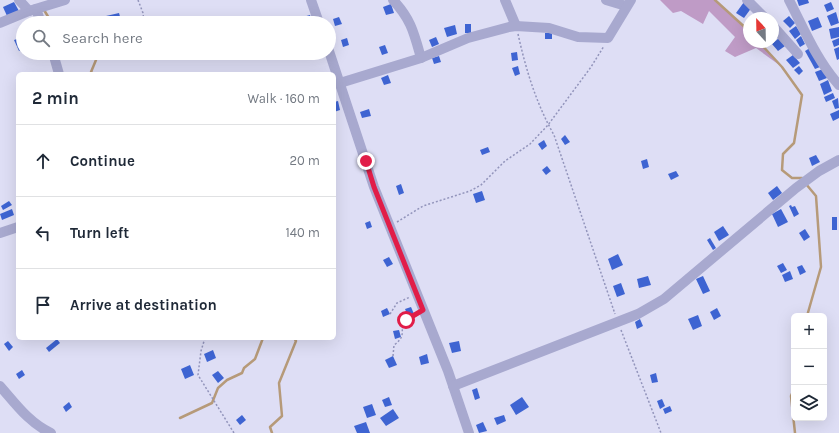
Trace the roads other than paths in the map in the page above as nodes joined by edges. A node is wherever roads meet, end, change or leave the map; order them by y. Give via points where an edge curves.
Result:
1 (19, 0) edge
2 (65, 0) edge
3 (311, 0) edge
4 (393, 0) edge
5 (505, 0) edge
6 (606, 0) edge
7 (747, 0) edge
8 (789, 0) edge
9 (629, 3) edge
10 (32, 10) junction
11 (759, 12) edge
12 (16, 16) edge
13 (17, 16) edge
14 (36, 16) edge
15 (317, 16) edge
16 (0, 23) edge
17 (516, 26) junction
18 (779, 33) edge
19 (798, 54) dead end
20 (421, 58) junction
21 (55, 60) edge
22 (331, 60) edge
23 (58, 72) edge
24 (334, 72) edge
25 (336, 78) edge
26 (839, 85) edge
27 (339, 90) edge
28 (839, 160) edge
29 (16, 228) edge
30 (0, 233) edge
31 (0, 386) edge
32 (453, 386) junction
33 (51, 433) edge
34 (468, 433) edge

1 - 10 street
2 - 10 street
3 - 15 street
4 - 20 street via 404,11 412,27
5 - 17 street
6 - 9 street
7 - 11 street
8 - 26 street via 814,49
9 - 17 street via 608,38 578,36 549,28
10 - 13 street
10 - 14 street
12 - 16 street
17 - 20 street via 468,38
18 - 19 street
20 - 27 street
21 - 23 street
22 - 24 street
25 - 27 street
27 - 32 street via 374,187
28 - 32 street via 796,188 664,299 638,314
29 - 30 street
31 - 33 street via 21,411 42,429
32 - 34 street

